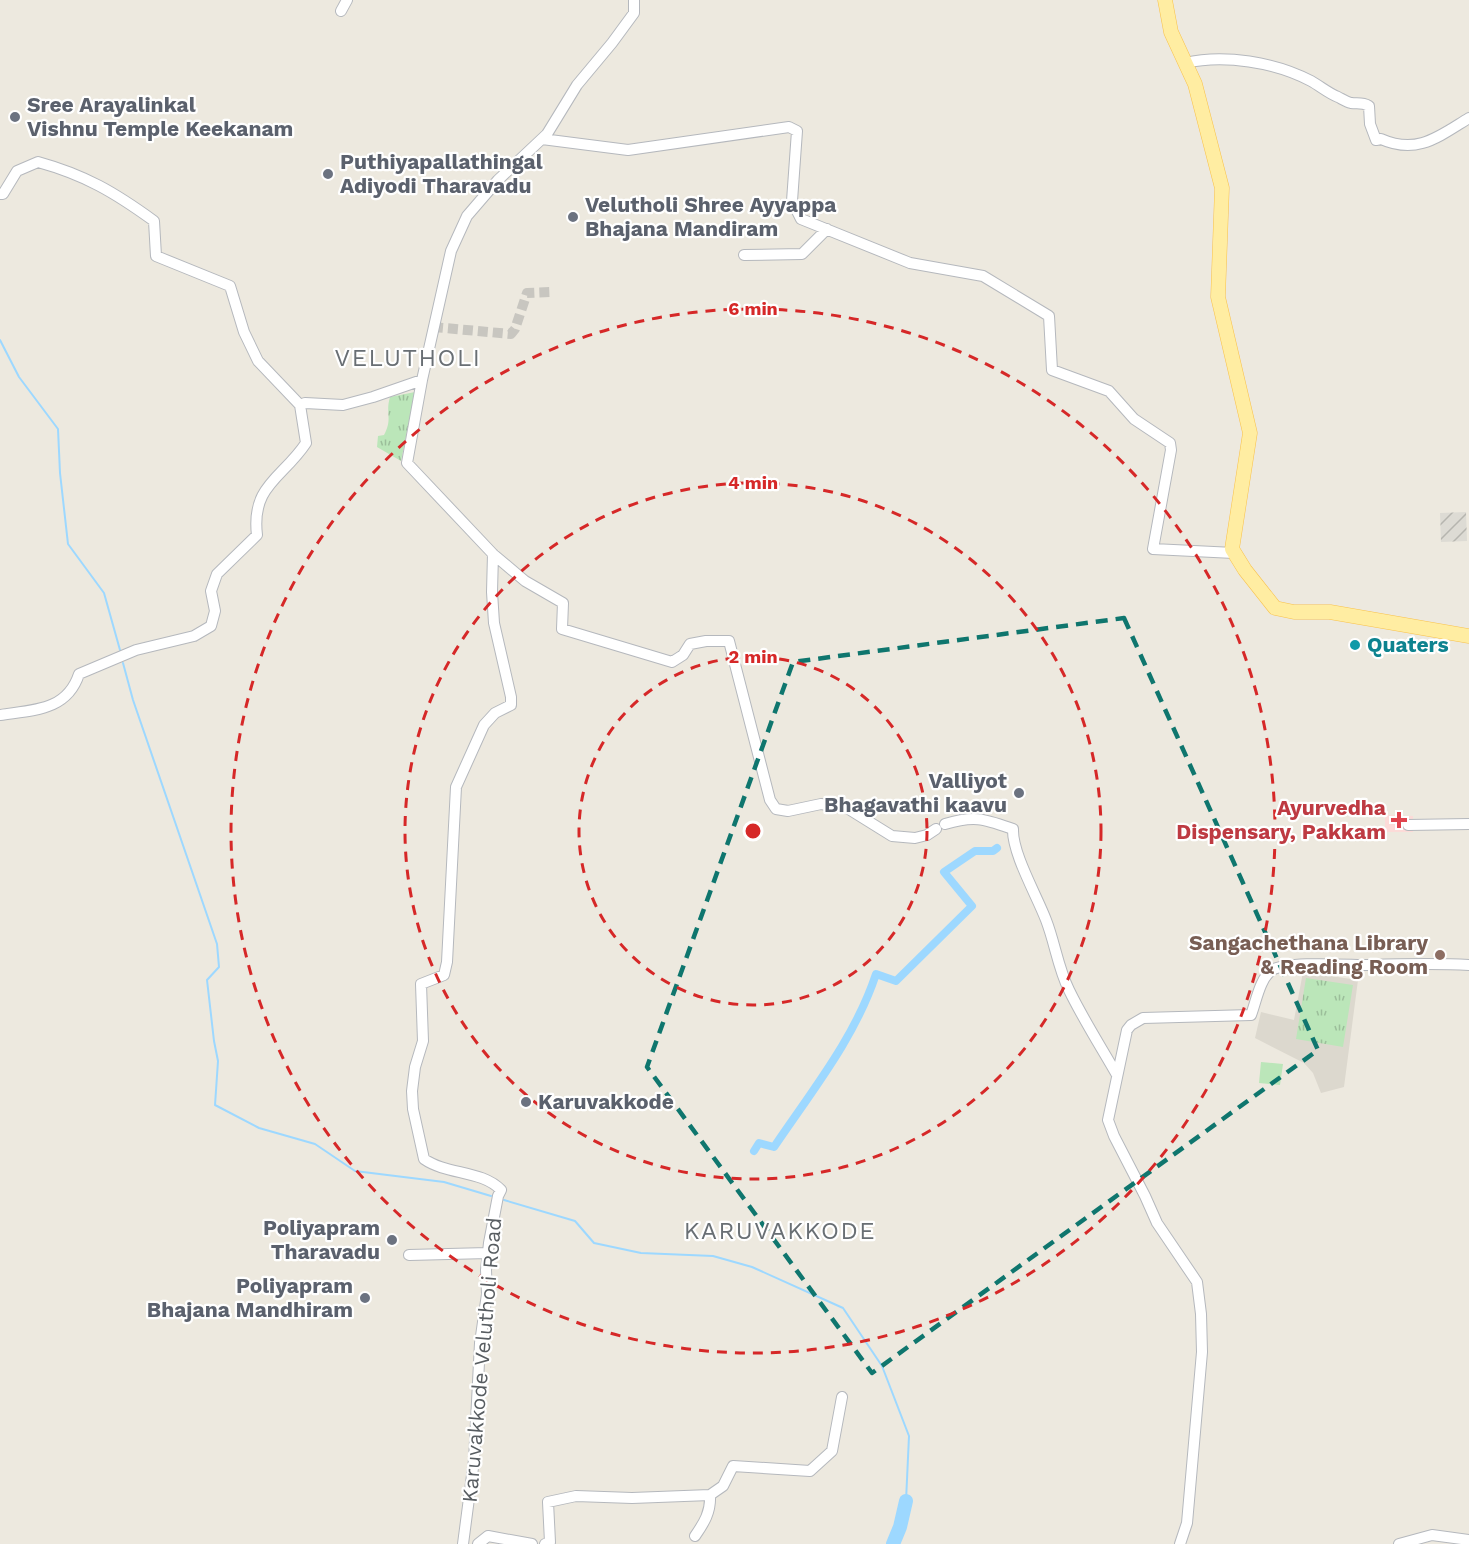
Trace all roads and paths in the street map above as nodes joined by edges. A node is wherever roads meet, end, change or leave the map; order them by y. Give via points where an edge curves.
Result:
1 (347, 0) edge
2 (634, 0) edge
3 (1165, 0) edge
4 (341, 11) dead end
5 (1185, 63) junction
6 (1469, 118) edge
7 (542, 139) junction
8 (0, 194) edge
9 (827, 229) junction
10 (744, 255) dead end
11 (422, 380) junction
12 (300, 405) junction
13 (1234, 553) junction
14 (493, 554) junction
15 (1469, 636) edge
16 (0, 716) edge
17 (1469, 824) edge
18 (1408, 825) dead end
19 (1469, 965) edge
20 (1118, 1075) junction
21 (488, 1253) junction
22 (409, 1255) dead end
23 (842, 1397) dead end
24 (710, 1495) junction
25 (695, 1536) dead end
26 (1469, 1540) edge
27 (464, 1544) edge
28 (478, 1544) edge
29 (532, 1544) edge
30 (545, 1544) edge
31 (1179, 1544) edge
32 (1399, 1544) edge

1 - 4 street
2 - 7 street via 634,14 577,85
3 - 5 main road via 1171,32
5 - 6 street via 1230,59 1273,66 1300,76 1350,103 1368,106 1376,140 1389,143 1412,147 1425,144
5 - 13 main road via 1195,84 1222,188 1218,297 1250,433 1233,530
7 - 9 street via 628,150 789,127 797,131 792,201 801,219
7 - 11 street via 467,216 450,251
8 - 12 street via 18,171 38,162 93,181 124,199 154,221 156,256 230,286 258,361
9 - 10 street via 802,254
9 - 13 street via 910,263 983,276 1049,316 1052,370 1108,392 1134,419 1170,443 1153,549
11 - 12 street via 343,405
11 - 14 street via 407,463
12 - 16 street via 306,443 267,488 257,506 256,535 217,574 211,591 215,611 211,626 194,636 136,650 79,674 67,697 50,707
13 - 15 main road via 1275,608 1330,612
14 - 20 street via 525,581 564,603 562,629 672,662 690,644 729,641 770,800 776,809 788,812 821,804 847,808 892,836 915,838 965,818 1013,829 1069,990
14 - 21 street, Karuvakkode Velutholi Road via 494,623 511,705 495,713 484,725 456,787 447,962 444,975 421,984 423,1041 412,1091 424,1160 494,1182 501,1190
17 - 18 street
19 - 20 street via 1299,965 1272,970 1260,984 1251,1015 1143,1018 1131,1025
20 - 31 street via 1108,1120 1114,1136 1157,1223 1197,1282 1202,1352 1187,1523
21 - 22 street
21 - 27 street, Karuvakkode Velutholi Road via 474,1460
23 - 24 street via 832,1450 810,1471 733,1466 723,1486
24 - 25 street via 705,1523
24 - 30 street via 576,1496 548,1502 550,1542
26 - 32 street via 1432,1534
28 - 29 street via 488,1536

